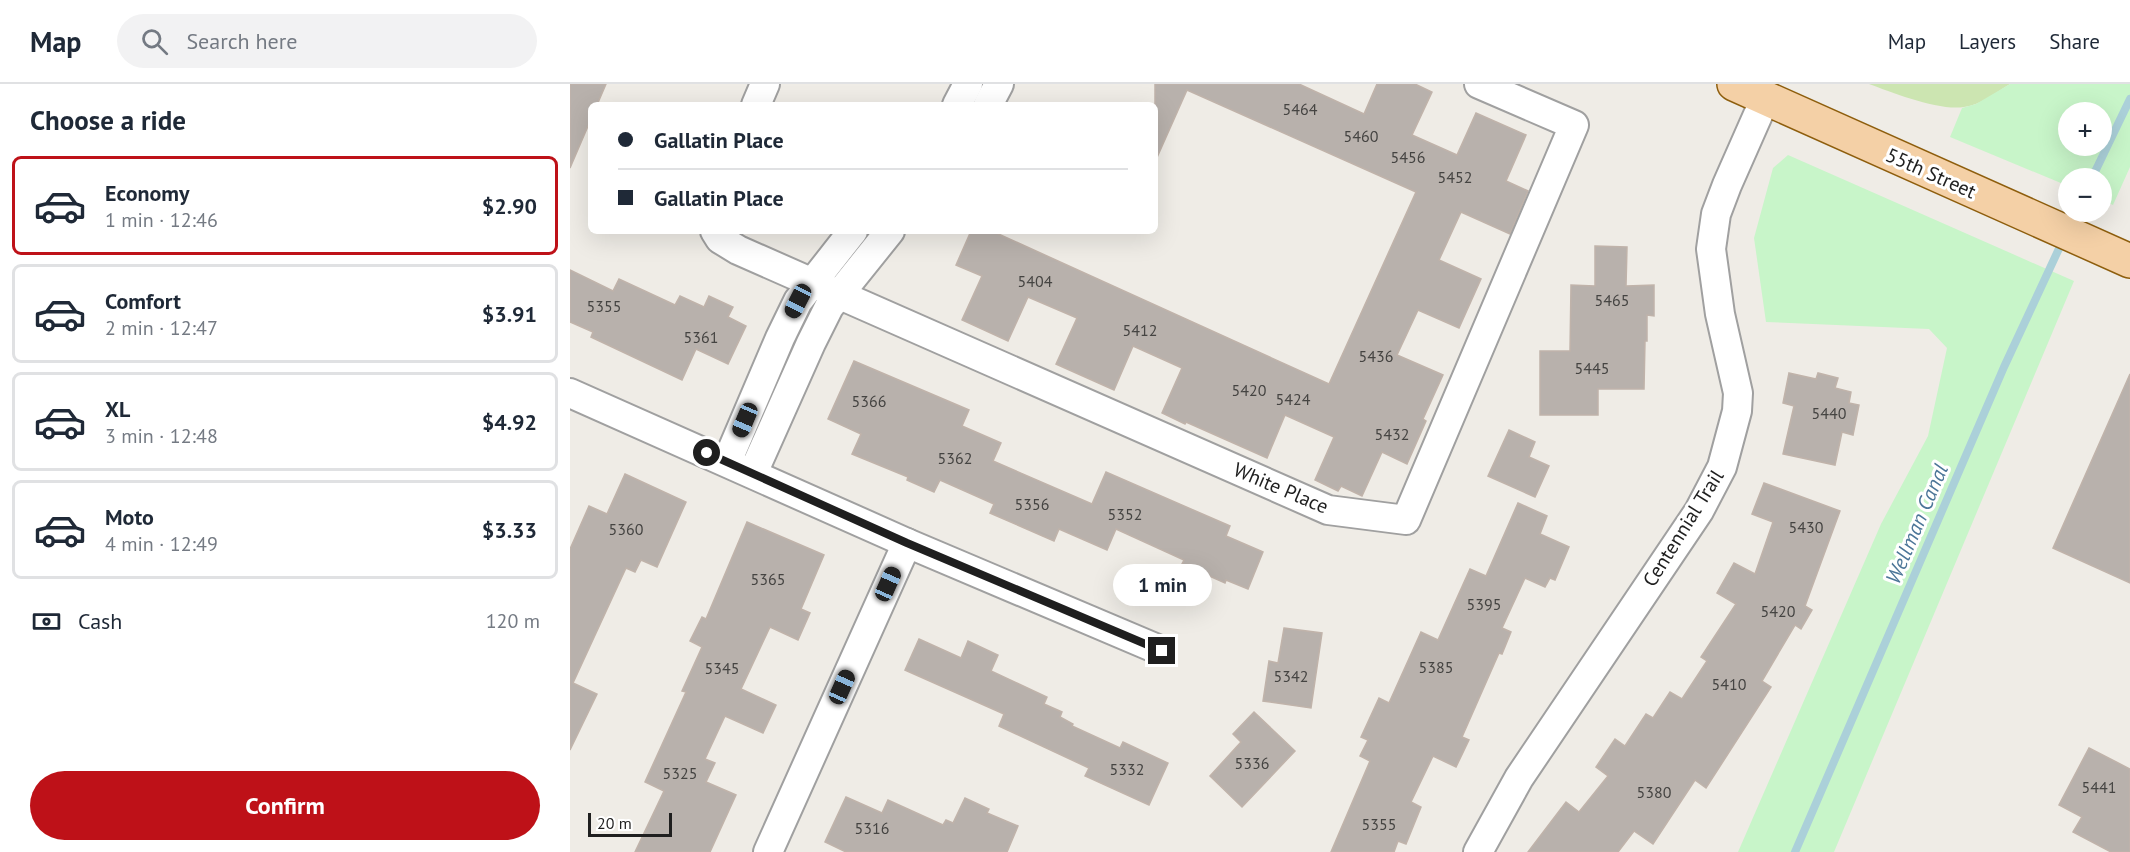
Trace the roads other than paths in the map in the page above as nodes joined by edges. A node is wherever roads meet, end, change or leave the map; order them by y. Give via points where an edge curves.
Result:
1 (765, 84) edge
2 (968, 84) edge
3 (999, 84) edge
4 (1479, 84) edge
5 (1734, 84) edge
6 (1766, 99) junction
7 (757, 102) edge
8 (959, 102) edge
9 (990, 102) edge
10 (717, 234) edge
11 (851, 234) edge
12 (888, 234) edge
13 (2130, 261) edge
14 (812, 283) junction
15 (838, 295) junction
16 (570, 393) edge
17 (727, 462) junction
18 (753, 473) junction
19 (907, 543) junction
20 (1162, 651) dead end
21 (768, 852) edge
22 (1478, 852) edge

1 - 7 street
2 - 8 street
3 - 9 street
4 - 15 street, White Place via 1574,125 1406,520 1328,510
5 - 6 main road, 55th Street
6 - 13 main road, 55th Street
6 - 22 street, Centennial Trail via 1716,214 1712,249 1720,314 1738,393 1722,467 1699,511 1520,778
10 - 14 street, White Place via 720,240 738,250
11 - 14 street
12 - 15 street
14 - 15 street, White Place
14 - 17 street via 798,301 780,338
15 - 18 street via 811,343
16 - 17 street
17 - 18 street
18 - 19 street
19 - 20 street
19 - 21 street

